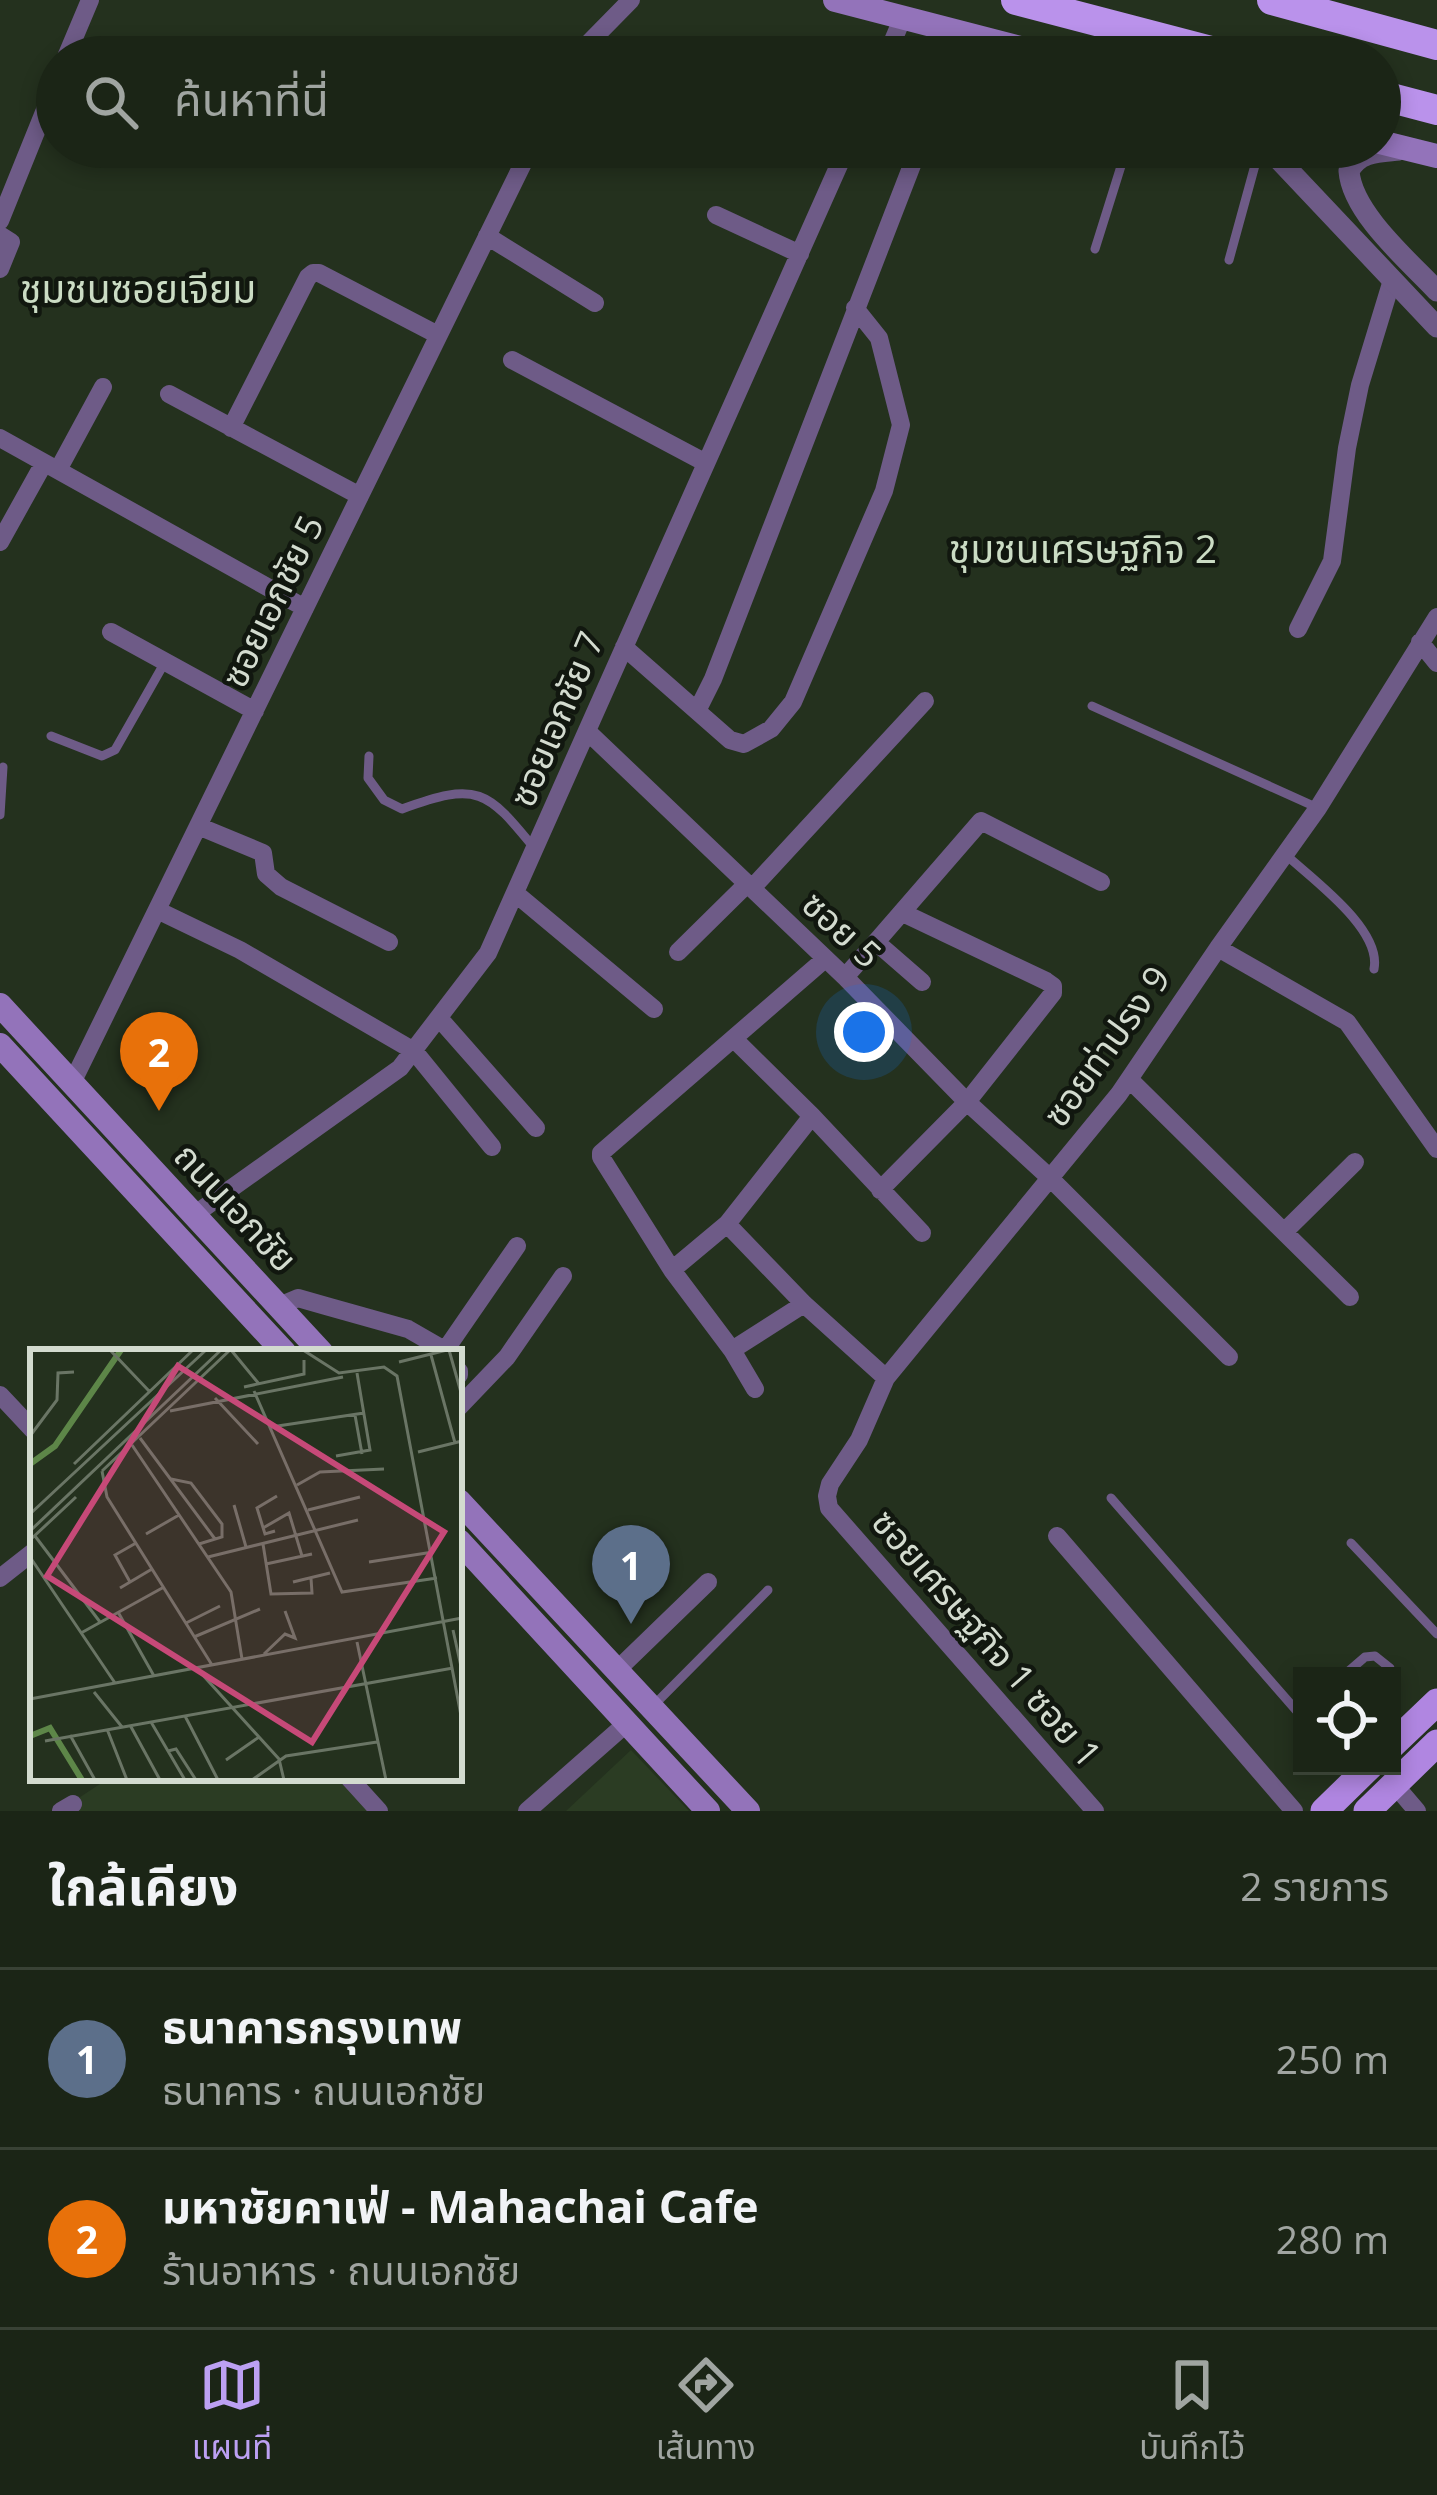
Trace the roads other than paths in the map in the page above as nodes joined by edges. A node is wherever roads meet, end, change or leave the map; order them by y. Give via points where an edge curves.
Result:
1 (89, 0) edge
2 (631, 0) edge
3 (835, 0) edge
4 (1016, 0) edge
5 (1272, 0) edge
6 (903, 17) junction
7 (75, 36) edge
8 (597, 36) edge
9 (895, 36) edge
10 (941, 36) edge
11 (1154, 36) edge
12 (1437, 45) edge
13 (1401, 101) edge
14 (1437, 110) edge
15 (36, 132) edge
16 (1401, 148) edge
17 (1406, 149) junction
18 (1401, 150) edge
19 (1437, 156) edge
20 (521, 168) edge
21 (839, 168) edge
22 (911, 168) edge
23 (1120, 168) edge
24 (1257, 168) edge
25 (1284, 168) edge
26 (1351, 168) edge
27 (716, 214) dead end
28 (0, 221) edge
29 (0, 235) edge
30 (487, 236) junction
31 (1095, 249) dead end
32 (800, 254) junction
33 (1229, 260) dead end
34 (0, 269) edge
35 (1392, 280) junction
36 (1437, 291) edge
37 (595, 303) dead end
38 (855, 308) junction
39 (1437, 327) edge
40 (438, 335) junction
41 (512, 359) dead end
42 (103, 387) dead end
43 (169, 394) dead end
44 (231, 428) junction
45 (0, 438) edge
46 (706, 463) junction
47 (51, 466) junction
48 (360, 496) junction
49 (0, 542) edge
50 (305, 608) junction
51 (1437, 616) edge
52 (1298, 628) dead end
53 (111, 632) dead end
54 (1420, 642) junction
55 (624, 647) junction
56 (165, 662) junction
57 (1437, 663) edge
58 (925, 701) dead end
59 (1092, 706) dead end
60 (254, 711) junction
61 (698, 711) junction
62 (589, 732) junction
63 (51, 736) dead end
64 (369, 756) dead end
65 (3, 767) edge
66 (1318, 808) junction
67 (0, 815) edge
68 (198, 826) junction
69 (535, 849) junction
70 (1285, 854) junction
71 (1101, 882) dead end
72 (750, 886) junction
73 (515, 893) junction
74 (157, 910) junction
75 (903, 913) junction
76 (389, 942) dead end
77 (876, 942) junction
78 (1218, 948) junction
79 (678, 952) dead end
80 (825, 959) junction
81 (1374, 969) dead end
82 (845, 976) junction
83 (922, 982) dead end
84 (0, 1005) edge
85 (654, 1010) dead end
86 (439, 1018) junction
87 (735, 1040) junction
88 (1, 1048) edge
89 (413, 1051) junction
90 (1129, 1079) junction
91 (72, 1083) junction
92 (968, 1102) junction
93 (812, 1116) junction
94 (536, 1128) dead end
95 (493, 1147) dead end
96 (1437, 1149) edge
97 (1355, 1162) dead end
98 (1049, 1177) junction
99 (880, 1190) junction
100 (194, 1215) junction
101 (727, 1224) junction
102 (1284, 1232) junction
103 (922, 1233) dead end
104 (517, 1246) dead end
105 (672, 1270) junction
106 (563, 1276) dead end
107 (1349, 1298) dead end
108 (804, 1304) junction
109 (278, 1306) junction
110 (281, 1349) edge
111 (318, 1349) edge
112 (445, 1349) edge
113 (448, 1349) edge
114 (732, 1350) junction
115 (1229, 1357) dead end
116 (886, 1378) junction
117 (755, 1389) dead end
118 (0, 1395) edge
119 (462, 1404) edge
120 (30, 1427) edge
121 (1111, 1498) dead end
122 (462, 1505) edge
123 (830, 1508) joint
124 (1057, 1536) dead end
125 (1351, 1543) dead end
126 (462, 1544) edge
127 (30, 1554) edge
128 (0, 1578) edge
129 (708, 1582) dead end
130 (769, 1590) dead end
131 (1437, 1634) edge
132 (1353, 1667) edge
133 (1390, 1667) edge
134 (616, 1671) junction
135 (1437, 1702) edge
136 (1293, 1707) edge
137 (652, 1708) junction
138 (627, 1723) junction
139 (1401, 1736) edge
140 (1437, 1743) edge
141 (1354, 1775) edge
142 (353, 1781) edge
143 (1394, 1784) junction
144 (379, 1811) edge
145 (527, 1811) edge
146 (708, 1811) edge
147 (748, 1811) edge
148 (1095, 1811) edge
149 (1294, 1811) edge
150 (1324, 1811) edge
151 (1367, 1811) edge
152 (1417, 1811) edge

1 - 7 street
2 - 8 street
3 - 6 main road
4 - 11 highway
5 - 12 highway
6 - 9 street
6 - 10 main road
13 - 14 highway
15 - 28 street
16 - 17 main road
17 - 18 street
17 - 19 main road
20 - 30 street, ซอยเอกชัย 5
21 - 32 street, ซอยเอกชัย 7
22 - 38 street
23 - 31 lane
24 - 33 lane
25 - 35 street
26 - 36 street via 1354,196
27 - 32 street
29 - 34 street via 11,242
30 - 37 street
30 - 40 street, ซอยเอกชัย 5
32 - 46 street, ซอยเอกชัย 7
35 - 39 street
35 - 52 street via 1360,386 1332,561
38 - 61 street
38 - 61 street via 879,338 901,425 884,491 793,702 771,729 744,744
40 - 44 street via 313,273
40 - 48 street, ซอยเอกชัย 5
41 - 46 street
42 - 47 street
43 - 44 street
44 - 48 street
45 - 47 street
46 - 55 street, ซอยเอกชัย 7
47 - 49 street
47 - 50 street
48 - 50 street, ซอยเอกชัย 5
50 - 60 street, ซอยเอกชัย 5
51 - 54 street, ซอยท่าปรง 9
53 - 56 street
54 - 57 street
54 - 66 street, ซอยท่าปรง 9
55 - 61 street
55 - 62 street, ซอยเอกชัย 7
56 - 60 street
56 - 63 lane via 115,750 102,756
58 - 72 street
59 - 66 lane
60 - 68 street, ซอยเอกชัย 5
62 - 69 street, ซอยเอกชัย 7
62 - 72 street, ซอย 5
64 - 69 lane via 368,778 384,800 402,809 464,792 488,798
65 - 67 lane
66 - 70 street, ซอยท่าปรง 9
68 - 74 street, ซอยเอกชัย 5
68 - 76 street via 263,853 266,874 281,887
69 - 73 street, ซอยเอกชัย 7
70 - 78 street, ซอยท่าปรง 9
70 - 81 lane via 1359,925
71 - 75 street via 981,821
72 - 79 street
72 - 80 street, ซอย 5
73 - 85 street
73 - 86 street, ซอยเอกชัย 7 via 488,953
74 - 89 street
74 - 91 street, ซอยเอกชัย 5
75 - 77 street
75 - 92 street via 1053,986
77 - 82 street
77 - 83 street
78 - 90 street, ซอยท่าปรง 9
78 - 96 street via 1347,1022
80 - 82 street, ซอย 5
80 - 87 street
82 - 92 street, ซอย 5
84 - 91 main road, ถนนเอกชัย
86 - 89 street, ซอยเอกชัย 7
86 - 94 street
87 - 93 street
87 - 105 street via 601,1153
88 - 110 main road, ถนนเอกชัย
89 - 95 street
89 - 100 street, ซอยเอกชัย 7
90 - 98 street, ซอยท่าปรง 9
90 - 102 street
91 - 100 main road, ถนนเอกชัย
92 - 98 street, ซอย 5
92 - 99 street
93 - 99 street
93 - 101 street
97 - 102 street
98 - 115 street, ซอย 5
98 - 116 street, ซอยท่าปรง 9
99 - 103 street
100 - 109 main road, ถนนเอกชัย
101 - 105 street
101 - 108 street
102 - 107 street
104 - 113 street
105 - 114 street
106 - 119 street via 507,1357
108 - 114 street
108 - 116 street
109 - 111 main road, ถนนเอกชัย
109 - 112 street via 298,1298 408,1329
114 - 117 street
116 - 123 street, ซอยท่าปรง 9 via 830,1484
118 - 120 street
121 - 136 lane
122 - 134 main road
123 - 148 street, ซอยเศรษฐกิจ 1 ซอย 1
124 - 149 street
125 - 131 lane
126 - 138 main road
127 - 128 street
129 - 134 street
130 - 137 lane
132 - 133 lane via 1375,1656
134 - 137 main road
135 - 139 main road
137 - 147 main road
138 - 145 street
138 - 146 main road
140 - 143 main road
141 - 150 main road
142 - 144 street
143 - 151 main road
143 - 152 street

